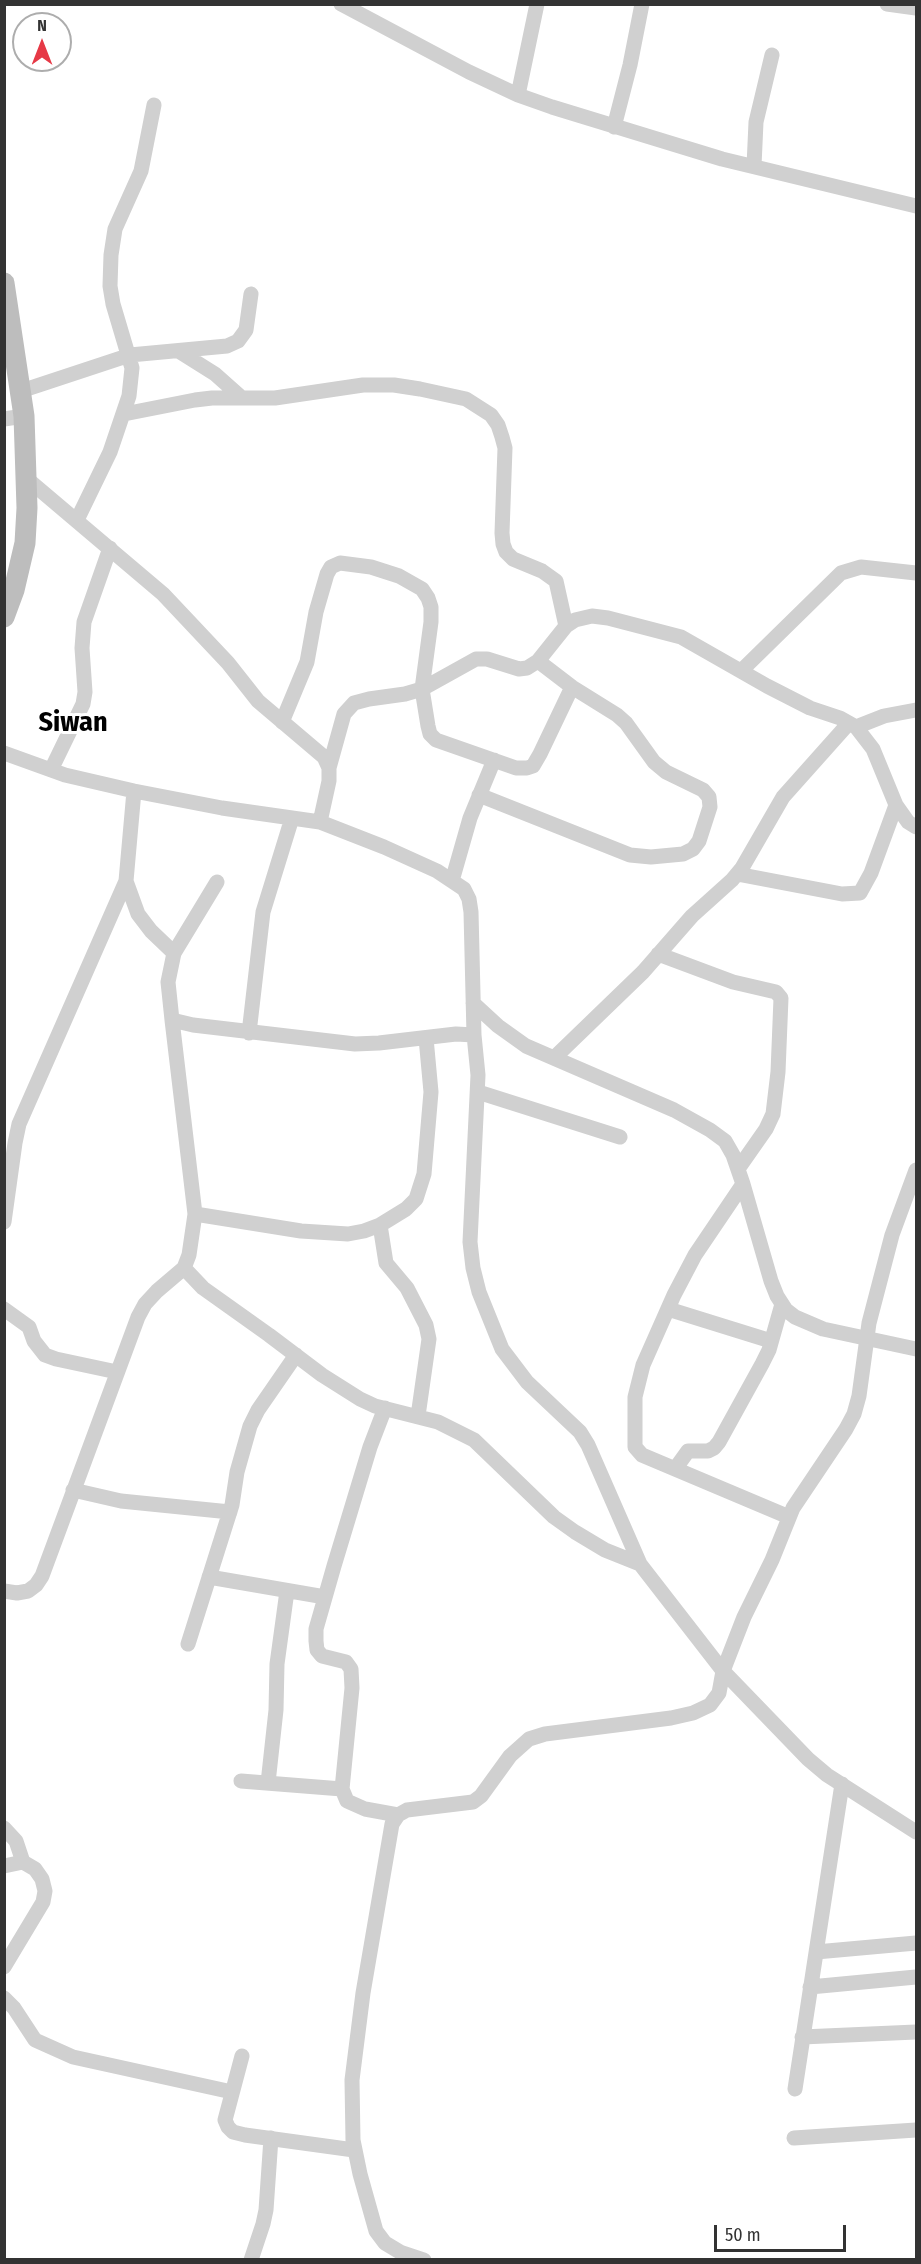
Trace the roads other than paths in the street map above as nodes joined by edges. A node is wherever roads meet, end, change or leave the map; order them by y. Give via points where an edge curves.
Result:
1 (341, 4) edge
2 (537, 4) edge
3 (642, 4) edge
4 (887, 4) edge
5 (916, 8) edge
6 (772, 56) dead end
7 (518, 95) junction
8 (154, 105) dead end
9 (614, 127) junction
10 (754, 166) junction
11 (916, 206) edge
12 (5, 283) edge
13 (251, 294) dead end
14 (180, 352) junction
15 (130, 356) junction
16 (21, 392) junction
17 (242, 398) junction
18 (124, 414) junction
19 (14, 418) edge
20 (26, 478) junction
21 (76, 520) junction
22 (110, 548) junction
23 (916, 573) edge
24 (4, 617) edge
25 (566, 626) junction
26 (538, 661) junction
27 (741, 671) junction
28 (572, 687) junction
29 (422, 688) junction
30 (916, 710) edge
31 (282, 722) junction
32 (852, 725) junction
33 (4, 753) edge
34 (494, 760) junction
35 (329, 768) junction
36 (51, 770) junction
37 (134, 791) junction
38 (479, 795) junction
39 (896, 805) junction
40 (292, 818) junction
41 (320, 822) junction
42 (916, 827) edge
43 (737, 874) junction
44 (452, 880) junction
45 (126, 881) junction
46 (217, 882) dead end
47 (174, 953) junction
48 (658, 954) junction
49 (472, 1003) junction
50 (172, 1020) junction
51 (249, 1033) junction
52 (474, 1035) junction
53 (426, 1038) junction
54 (554, 1058) junction
55 (478, 1092) junction
56 (620, 1137) dead end
57 (916, 1170) edge
58 (741, 1177) junction
59 (195, 1214) junction
60 (4, 1222) edge
61 (380, 1225) junction
62 (184, 1268) junction
63 (782, 1304) junction
64 (4, 1309) edge
65 (668, 1309) junction
66 (866, 1338) junction
67 (771, 1341) junction
68 (916, 1349) edge
69 (296, 1355) junction
70 (117, 1372) junction
71 (385, 1408) junction
72 (418, 1416) junction
73 (675, 1469) junction
74 (73, 1490) junction
75 (230, 1512) junction
76 (789, 1517) junction
77 (640, 1564) junction
78 (209, 1576) junction
79 (4, 1591) edge
80 (287, 1591) junction
81 (325, 1597) junction
82 (188, 1644) dead end
83 (723, 1671) junction
84 (241, 1781) dead end
85 (268, 1783) junction
86 (842, 1784) junction
87 (342, 1789) junction
88 (398, 1815) junction
89 (4, 1828) edge
90 (916, 1832) edge
91 (23, 1862) junction
92 (4, 1866) edge
93 (916, 1943) edge
94 (816, 1952) junction
95 (4, 1967) edge
96 (916, 1977) edge
97 (810, 1987) junction
98 (4, 1998) edge
99 (916, 2032) edge
100 (802, 2037) junction
101 (242, 2056) dead end
102 (795, 2089) dead end
103 (232, 2092) junction
104 (916, 2130) edge
105 (271, 2138) junction
106 (794, 2138) dead end
107 (354, 2150) junction
108 (251, 2259) edge
109 (423, 2259) edge

1 - 7 street
2 - 7 street
3 - 9 street
4 - 5 street
6 - 10 street via 756,122
7 - 9 street
8 - 15 street via 141,171 115,229 111,255 113,304
9 - 10 street
10 - 11 street
12 - 16 main road
13 - 14 street via 246,330 238,341 215,349
14 - 15 street
14 - 17 street via 215,374
15 - 16 street
15 - 18 street via 132,382
16 - 19 main road
17 - 18 street via 195,400
17 - 25 street via 275,398 379,384 450,394 480,407 498,425 505,448 506,552 556,580
18 - 21 street
19 - 20 main road
20 - 21 street
20 - 24 main road via 25,543
21 - 22 street
22 - 31 street via 163,594
22 - 36 street via 84,622 83,704
23 - 27 street via 861,567 841,573
25 - 26 street
25 - 27 street via 592,616 653,628 687,639
26 - 28 street
26 - 29 street via 519,669 476,659
27 - 32 street via 810,708
28 - 34 street via 533,765 516,768
28 - 38 street via 626,723 666,772 703,790 710,807 706,826 693,849 672,856 630,855
29 - 31 street via 430,621 428,597 399,576 340,563 327,574 307,662
29 - 34 street via 430,735
29 - 35 street via 354,704 344,714
30 - 32 street
31 - 35 street via 324,757
32 - 39 street via 873,749
32 - 43 street via 783,796
33 - 36 street
34 - 38 street
35 - 41 street
36 - 37 street
37 - 40 street
37 - 45 street
38 - 44 street
39 - 42 street
39 - 43 street via 860,892 842,894
40 - 41 street
40 - 51 street via 263,912
41 - 44 street
43 - 48 street
44 - 49 street via 469,899
45 - 47 street via 138,914
45 - 60 street via 19,1124
46 - 47 street
47 - 50 street via 168,982
48 - 54 street
48 - 58 street via 776,992 781,999 773,1114
49 - 52 street
49 - 54 street via 515,1039
50 - 51 street
50 - 59 street
51 - 53 street via 355,1044
52 - 53 street
52 - 55 street
53 - 61 street via 431,1092 421,1187 406,1209
54 - 58 street via 710,1130 725,1141
55 - 56 street
55 - 77 street via 470,1223 479,1292 514,1368 588,1444
57 - 66 street via 892,1235
58 - 63 street via 766,1267
58 - 65 street
59 - 61 street via 327,1233 364,1232
59 - 62 street
61 - 72 street via 386,1263 407,1288 426,1324 429,1340
62 - 69 street via 203,1288
62 - 70 street via 145,1304
63 - 66 street via 806,1324
63 - 67 street
64 - 70 street via 29,1327 45,1355
65 - 67 street
65 - 73 street via 638,1382 634,1435 635,1447 642,1455
66 - 68 street
66 - 76 street via 854,1414
67 - 73 street via 714,1448 688,1451
69 - 71 street via 360,1400
69 - 75 street via 250,1426
70 - 74 street
71 - 72 street
71 - 81 street
72 - 77 street via 474,1440 554,1517 605,1550
73 - 76 street
74 - 75 street via 121,1501
74 - 79 street via 36,1585 28,1591
75 - 78 street
76 - 83 street
77 - 83 street
78 - 80 street
78 - 82 street
80 - 81 street
80 - 85 street
81 - 87 street via 316,1629 317,1650 322,1656 346,1662 351,1669
83 - 86 street via 808,1759
83 - 88 street via 718,1693 710,1705 699,1711 537,1736 517,1748 489,1788 472,1802 406,1810
84 - 85 street
85 - 87 street
86 - 90 street
86 - 94 street
87 - 88 street via 353,1805
88 - 107 street via 389,1836 359,2026 352,2080
89 - 91 street via 16,1840
91 - 92 street
91 - 95 street via 35,1869 45,1891 43,1902
93 - 94 street
94 - 97 street
96 - 97 street
97 - 100 street
98 - 103 street via 35,2040 73,2057
99 - 100 street
100 - 102 street
101 - 103 street
103 - 105 street via 225,2120 228,2127 233,2132
104 - 106 street
105 - 107 street
105 - 108 street via 266,2210
107 - 109 street via 376,2231 385,2243 400,2252

